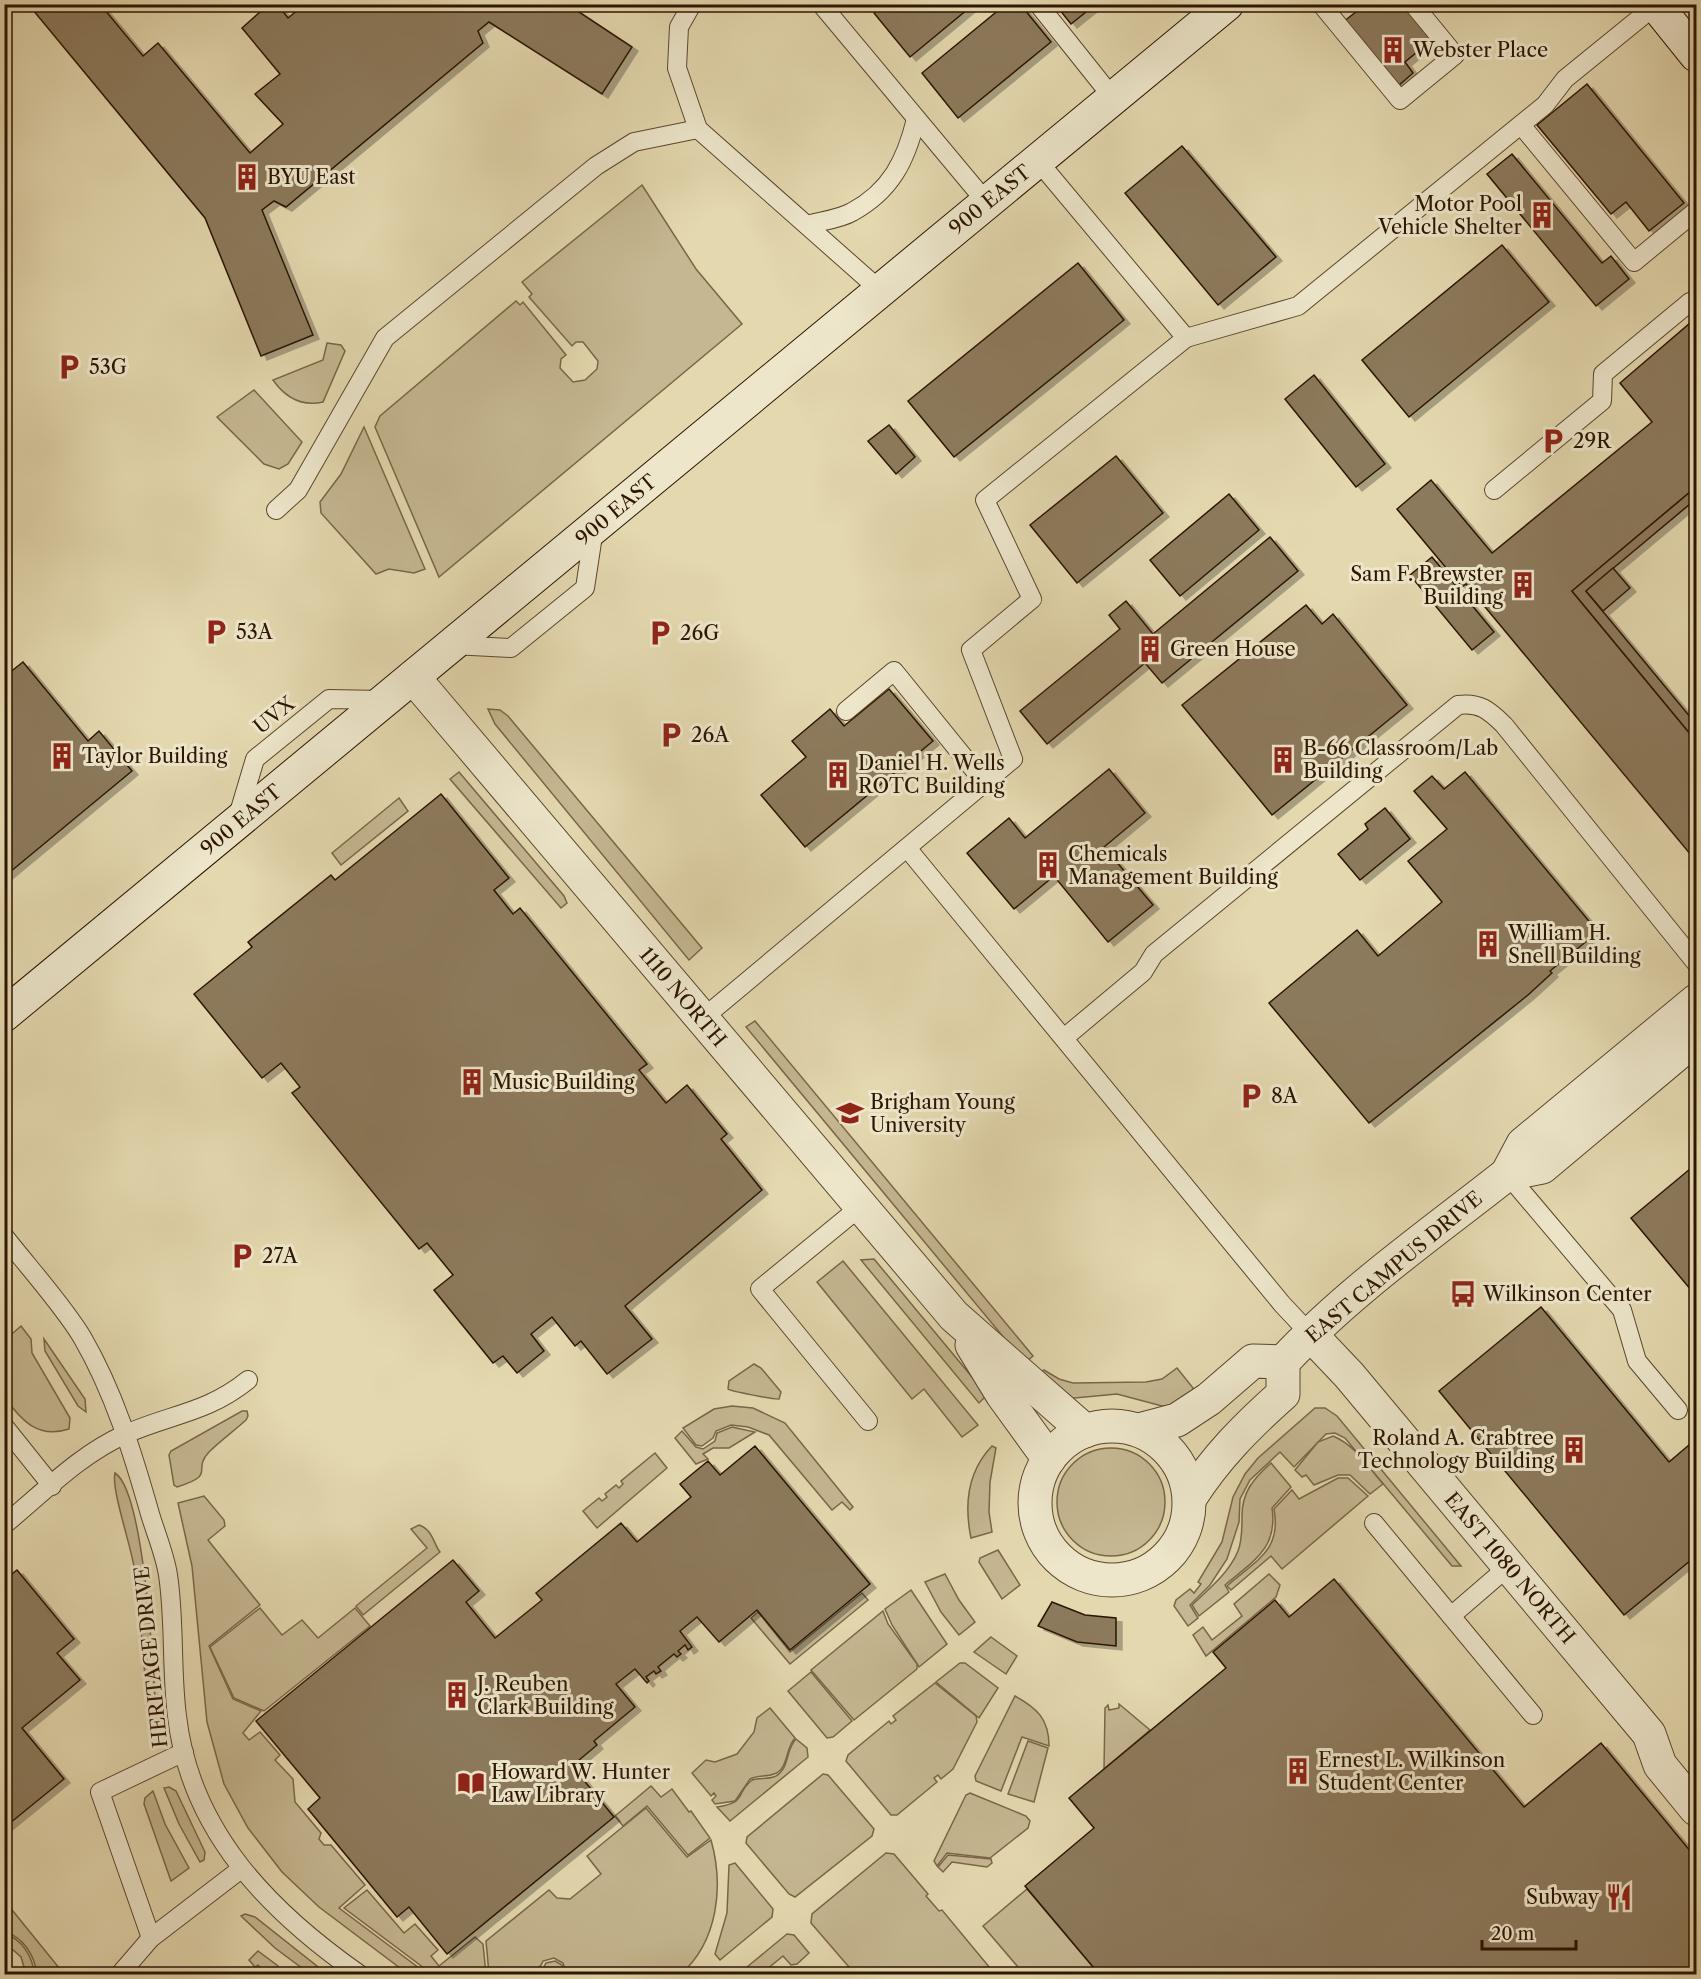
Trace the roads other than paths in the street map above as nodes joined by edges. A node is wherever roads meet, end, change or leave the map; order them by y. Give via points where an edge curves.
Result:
1 (692, 4) edge
2 (821, 4) edge
3 (1038, 4) edge
4 (1227, 4) edge
5 (1321, 4) edge
6 (1413, 4) edge
7 (1656, 5) edge
8 (1695, 49) edge
9 (1113, 98) junction
10 (916, 119) junction
11 (1521, 125) junction
12 (698, 129) junction
13 (1038, 161) junction
14 (987, 203) junction
15 (1696, 210) edge
16 (807, 225) junction
17 (881, 291) junction
18 (1696, 300) edge
19 (1186, 338) junction
20 (1494, 490) dead end
21 (276, 510) dead end
22 (413, 677) junction
23 (846, 711) dead end
24 (984, 782) junction
25 (907, 848) junction
26 (1696, 963) edge
27 (1696, 1001) edge
28 (4, 1016) edge
29 (702, 1019) junction
30 (1064, 1038) junction
31 (1696, 1038) edge
32 (1507, 1174) junction
33 (860, 1207) junction
34 (4, 1236) edge
35 (11, 1259) edge
36 (954, 1316) junction
37 (1311, 1335) junction
38 (1283, 1362) junction
39 (248, 1380) dead end
40 (1678, 1410) dead end
41 (868, 1421) dead end
42 (4, 1426) edge
43 (1143, 1430) junction
44 (1085, 1431) junction
45 (127, 1433) junction
46 (1048, 1459) junction
47 (52, 1486) junction
48 (1190, 1498) junction
49 (1374, 1523) dead end
50 (4, 1525) edge
51 (1509, 1566) junction
52 (1451, 1616) junction
53 (1533, 1715) dead end
54 (184, 1752) junction
55 (1696, 1809) edge
56 (241, 1869) junction
57 (152, 1938) junction
58 (120, 1974) edge
59 (359, 1974) edge

1 - 12 lane via 679,27 677,68
2 - 10 lane
3 - 9 lane
4 - 9 street, 900 EAST
5 - 6 lane via 1400,100 1455,55
7 - 8 street
7 - 11 lane via 1565,79 1545,105
9 - 13 street, 900 EAST
10 - 14 lane
10 - 16 lane via 908,153 886,186 851,213
11 - 15 lane via 1634,262
11 - 19 lane via 1298,306
12 - 16 lane
12 - 21 lane via 634,142 596,166 385,338 298,490
13 - 14 street, 900 EAST
13 - 19 lane
14 - 17 street, 900 EAST
16 - 17 lane
17 - 22 street, 900 EAST
18 - 20 lane via 1603,374 1602,401
19 - 24 lane via 985,500 1032,599 971,650 1013,759
22 - 28 street, 900 EAST
22 - 29 street, 1110 NORTH
23 - 24 lane via 894,671
24 - 25 lane
25 - 29 lane
25 - 30 lane
26 - 30 lane via 1504,724 1489,710 1472,703 1458,705 1154,954 1143,972
27 - 32 street, EAST CAMPUS DRIVE via 1523,1144
29 - 33 street, 1110 NORTH
30 - 37 lane
31 - 32 street, EAST CAMPUS DRIVE via 1542,1167
32 - 37 street, EAST CAMPUS DRIVE
32 - 40 lane via 1622,1310 1637,1361
33 - 36 street, 1110 NORTH
33 - 41 lane via 760,1289
34 - 35 lane, HERITAGE DRIVE
35 - 45 lane, HERITAGE DRIVE via 82,1336
36 - 44 street
36 - 46 street
37 - 38 street, EAST CAMPUS DRIVE
37 - 51 street, EAST 1080 NORTH
38 - 43 street via 1253,1361 1209,1399 1177,1420
38 - 48 street via 1283,1394 1238,1435 1208,1469
39 - 45 lane via 195,1412
42 - 47 lane
43 - 44 street via 1106,1426
43 - 48 street via 1180,1467
44 - 46 street via 1064,1442
45 - 47 lane via 93,1451
45 - 54 lane, HERITAGE DRIVE via 168,1575 177,1717
46 - 48 street via 1038,1482 1035,1507 1041,1532 1053,1553 1073,1569 1097,1578 1122,1580 1146,1572 1166,1558 1181,1538
47 - 50 lane
49 - 52 lane
51 - 52 lane
51 - 55 street, EAST 1080 NORTH via 1649,1734 1660,1765
52 - 53 lane
54 - 56 lane, HERITAGE DRIVE via 202,1806
54 - 57 lane via 100,1792
56 - 57 lane
56 - 59 lane, HERITAGE DRIVE via 299,1928
57 - 58 lane

